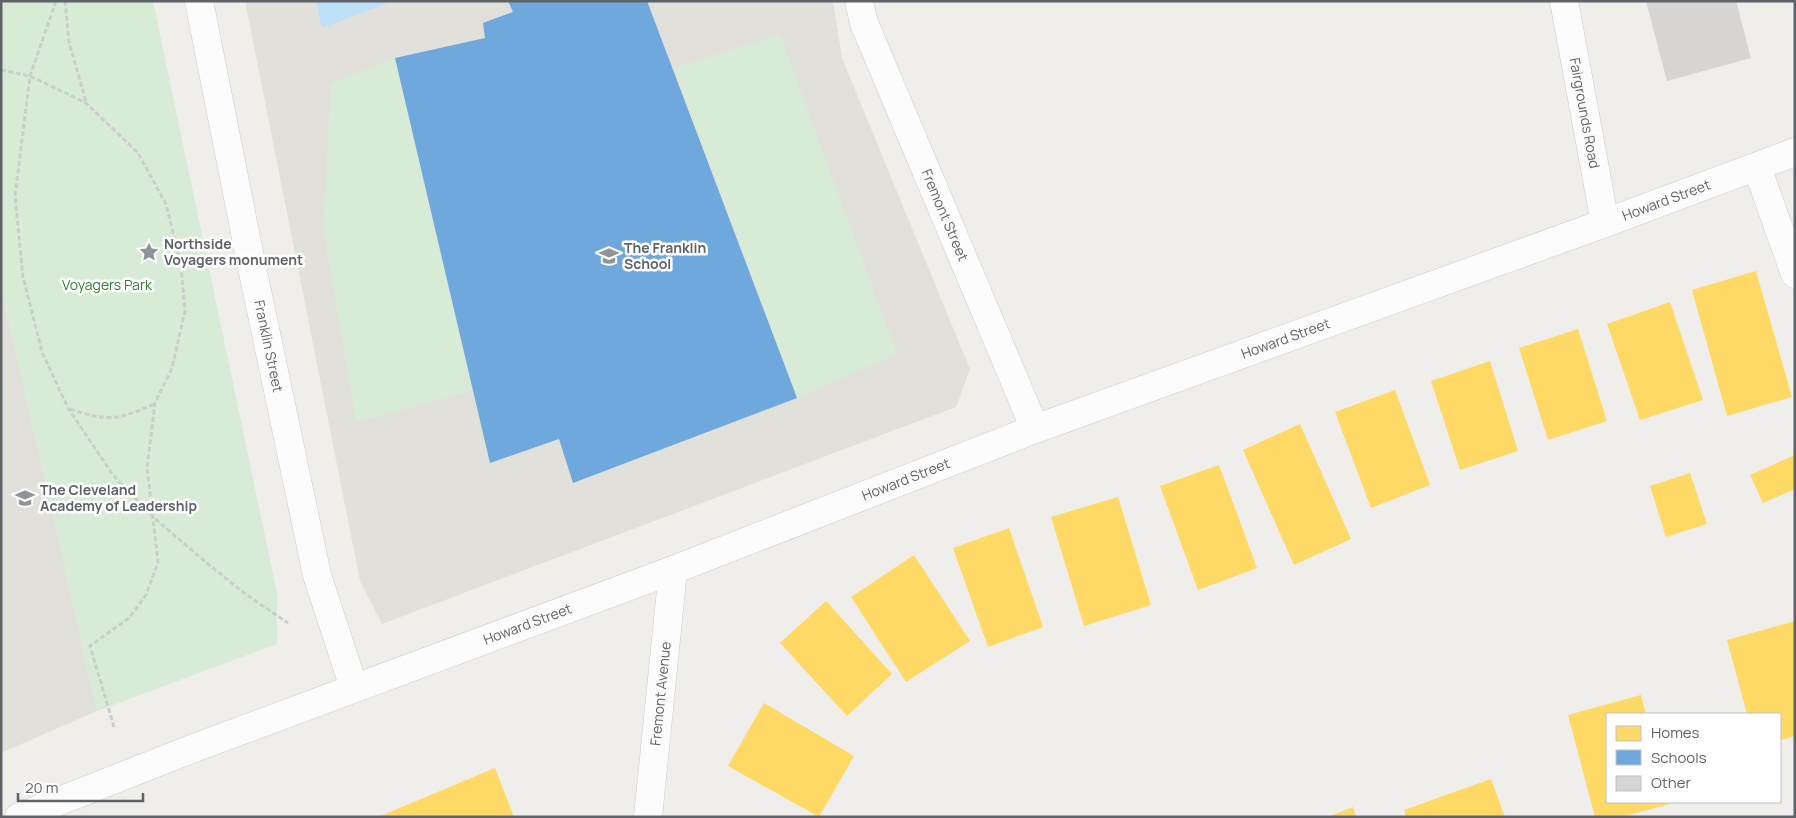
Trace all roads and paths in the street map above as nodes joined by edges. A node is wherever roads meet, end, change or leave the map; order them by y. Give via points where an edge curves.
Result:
1 (56, 1) edge
2 (65, 1) edge
3 (199, 1) edge
4 (859, 1) edge
5 (1564, 1) edge
6 (1, 70) edge
7 (30, 76) junction
8 (86, 103) junction
9 (1795, 152) edge
10 (1757, 167) junction
11 (1605, 223) junction
12 (1795, 274) edge
13 (155, 403) junction
14 (68, 408) junction
15 (1035, 429) junction
16 (153, 517) junction
17 (673, 570) junction
18 (288, 623) dead end
19 (354, 688) junction
20 (114, 727) dead end
21 (19, 817) edge
22 (648, 817) edge

1 - 7 path
2 - 8 path via 69,42
3 - 19 street, Franklin Street via 317,575
4 - 15 street, Fremont Street via 864,23
5 - 11 street, Fairgrounds Road
6 - 7 path
7 - 8 path
7 - 14 path via 15,196 23,278 42,352
8 - 13 path via 138,153 166,204 181,266 185,311 172,368
9 - 10 street, Howard Street
10 - 11 street, Howard Street
10 - 12 street
11 - 15 street, Howard Street
13 - 14 path via 123,418 95,418
13 - 16 path via 147,468
14 - 16 path via 113,475
15 - 17 street, Howard Street
16 - 18 path via 244,593
16 - 20 path via 158,562 146,595 129,618 90,646
17 - 19 street, Howard Street
17 - 22 street, Fremont Avenue
19 - 21 street, Howard Street

